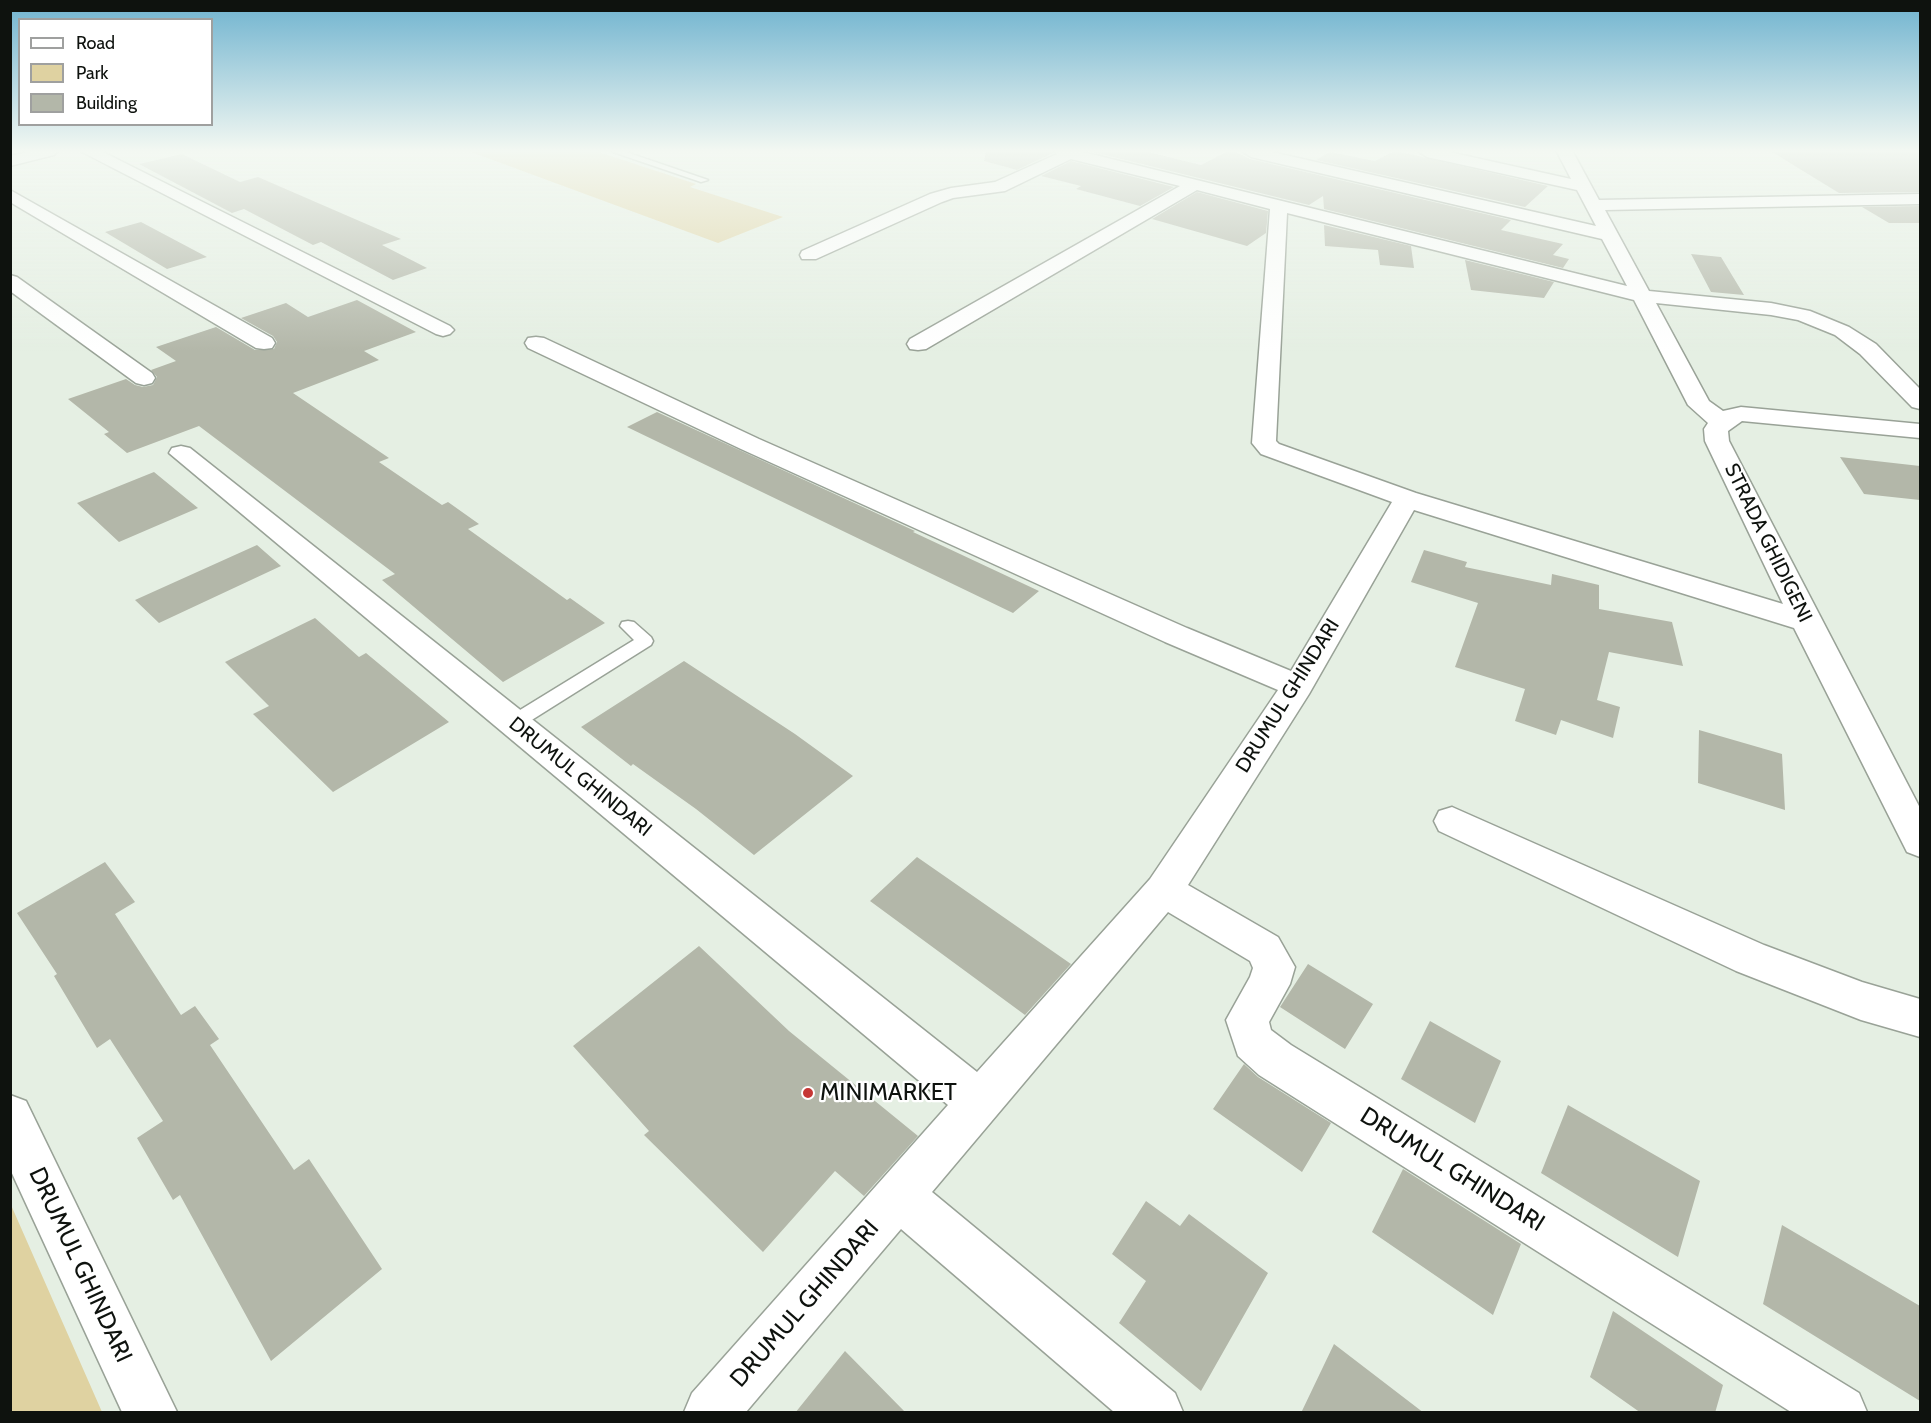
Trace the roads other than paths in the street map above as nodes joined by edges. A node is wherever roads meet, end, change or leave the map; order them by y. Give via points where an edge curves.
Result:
1 (50, 218) edge
2 (222, 218) edge
3 (891, 218) edge
4 (1136, 218) edge
5 (1278, 218) edge
6 (1329, 218) edge
7 (1538, 218) edge
8 (1601, 218) edge
9 (1610, 235) junction
10 (809, 255) dead end
11 (10, 281) edge
12 (1642, 296) junction
13 (444, 330) dead end
14 (264, 343) dead end
15 (536, 343) dead end
16 (918, 344) dead end
17 (144, 378) dead end
18 (1920, 402) edge
19 (1722, 422) junction
20 (1920, 431) edge
21 (181, 453) dead end
22 (1407, 499) junction
23 (1806, 621) junction
24 (628, 626) dead end
25 (1298, 686) junction
26 (513, 723) junction
27 (1911, 806) edge
28 (1452, 820) dead end
29 (1920, 842) edge
30 (1164, 890) junction
31 (1920, 1018) edge
32 (979, 1102) junction
33 (10, 1117) edge
34 (899, 1196) junction
35 (150, 1413) edge
36 (711, 1413) edge
37 (1156, 1413) edge
38 (1840, 1413) edge

1 - 14 street
2 - 13 street
3 - 10 street
4 - 16 street
5 - 22 street via 1264,443 1280,454
6 - 12 street
7 - 9 street
8 - 9 street
9 - 12 street
11 - 17 street
12 - 18 street via 1771,309 1824,322 1868,349
12 - 19 street via 1700,405
15 - 25 street via 750,444
19 - 20 street via 1741,414 1766,415
19 - 23 street, STRADA GHIDIGENI via 1716,429 1717,441
21 - 26 street, DRUMUL GHINDARI
22 - 23 street
22 - 25 street, DRUMUL GHINDARI
23 - 27 street, STRADA GHIDIGENI
24 - 26 lane via 645,640 637,648
25 - 30 street, DRUMUL GHINDARI
26 - 32 street, DRUMUL GHINDARI
27 - 29 street, STRADA GHIDIGENI
28 - 31 street via 1750,958 1861,1001
30 - 32 street, DRUMUL GHINDARI
30 - 38 street, DRUMUL GHINDARI via 1264,949 1274,967 1269,984 1247,1020 1253,1042 1275,1060
32 - 34 street, DRUMUL GHINDARI
33 - 35 street, DRUMUL GHINDARI
34 - 36 street, DRUMUL GHINDARI
34 - 37 street

